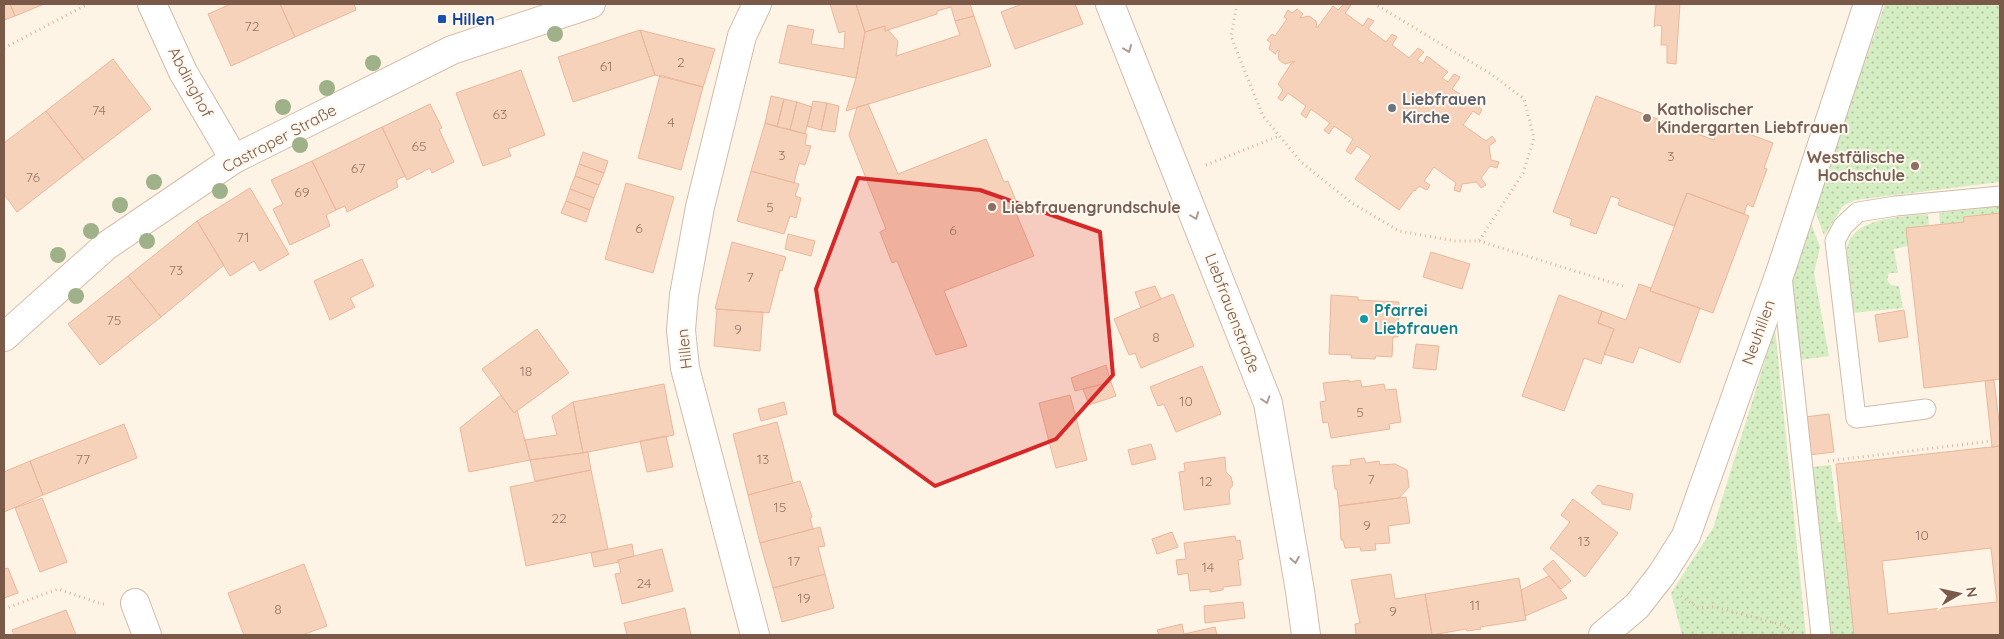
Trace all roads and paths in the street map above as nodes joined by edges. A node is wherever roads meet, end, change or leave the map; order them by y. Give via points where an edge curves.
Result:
1 (88, 4) edge
2 (152, 4) edge
3 (591, 4) edge
4 (757, 4) edge
5 (1110, 4) edge
6 (1237, 4) edge
7 (1376, 4) edge
8 (1868, 4) edge
9 (4, 48) edge
10 (1280, 136) junction
11 (234, 159) junction
12 (1179, 176) junction
13 (2000, 196) edge
14 (1479, 241) junction
15 (1781, 270) junction
16 (1623, 286) dead end
17 (4, 337) edge
18 (1926, 409) dead end
19 (1992, 441) dead end
20 (1803, 464) junction
21 (135, 604) joint
22 (1698, 608) dead end
23 (4, 609) edge
24 (147, 635) edge
25 (755, 635) edge
26 (1306, 635) edge
27 (1603, 635) edge
28 (1797, 635) edge
29 (1821, 635) edge

1 - 9 path
2 - 11 street, Abdinghof via 183,72
3 - 11 street, Castroper Straße via 452,50
4 - 25 street, Hillen via 742,36 700,206 681,330 685,368
5 -> 12 street, Liebfrauenstraße
6 - 10 path via 1231,36 1263,116
7 - 14 path via 1491,74 1524,99 1534,138 1523,173
8 - 15 street, Neuhillen
10 - 12 path
10 - 14 path via 1301,162 1352,203 1399,231 1455,241
11 - 17 street, Castroper Straße via 106,246
12 -> 26 street, Liebfrauenstraße via 1268,403
13 - 18 lane via 1858,212 1843,226 1835,241 1856,418
14 - 16 path
15 - 20 lane
15 - 27 street, Neuhillen via 1686,536 1638,606
19 - 20 path
20 - 29 lane
21 - 23 path via 102,604 58,589
21 - 24 street
22 - 28 path via 1715,607 1783,625

